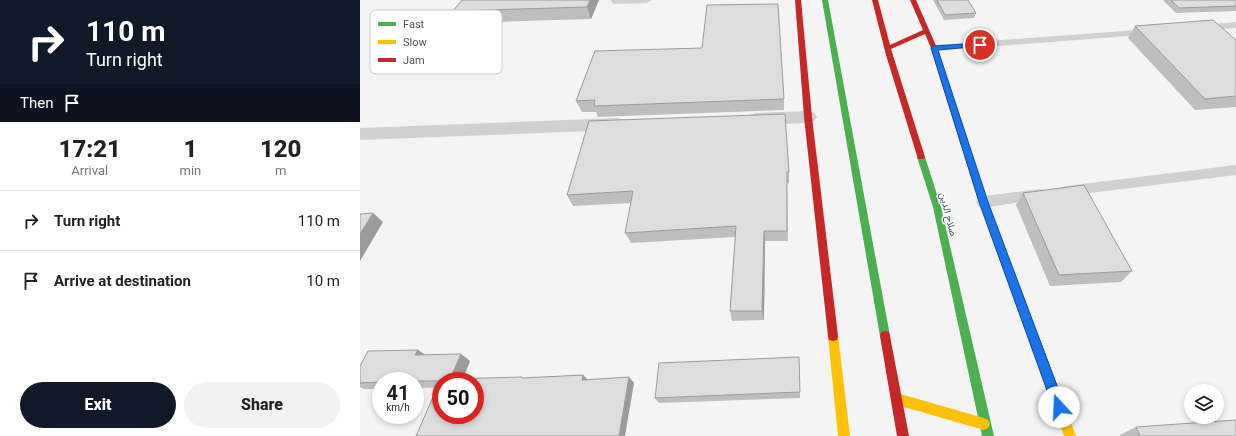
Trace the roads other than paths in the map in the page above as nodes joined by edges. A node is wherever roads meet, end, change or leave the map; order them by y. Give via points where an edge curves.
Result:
1 (647, 0) edge
2 (798, 0) edge
3 (825, 0) edge
4 (875, 0) edge
5 (913, 0) edge
6 (615, 1) edge
7 (1236, 25) edge
8 (1186, 29) edge
9 (926, 31) junction
10 (1163, 31) edge
11 (888, 48) junction
12 (934, 48) junction
13 (808, 117) junction
14 (738, 120) edge
15 (635, 123) edge
16 (360, 134) edge
17 (1236, 170) edge
18 (983, 202) junction
19 (897, 399) junction
20 (984, 424) junction
21 (844, 436) edge
22 (903, 436) edge
23 (988, 436) edge
24 (1070, 436) edge

1 - 6 lane
2 - 13 main road
3 - 19 main road
4 - 11 main road, صلاح الدين
5 - 9 main road
7 - 8 lane
9 - 11 main road
9 - 12 main road
10 - 12 lane
11 - 20 main road, صلاح الدين via 937,207
12 - 18 main road
13 - 14 street
13 - 21 main road
15 - 16 street
17 - 18 lane
18 - 24 main road
19 - 20 main road
19 - 22 main road
20 - 23 main road, صلاح الدين

